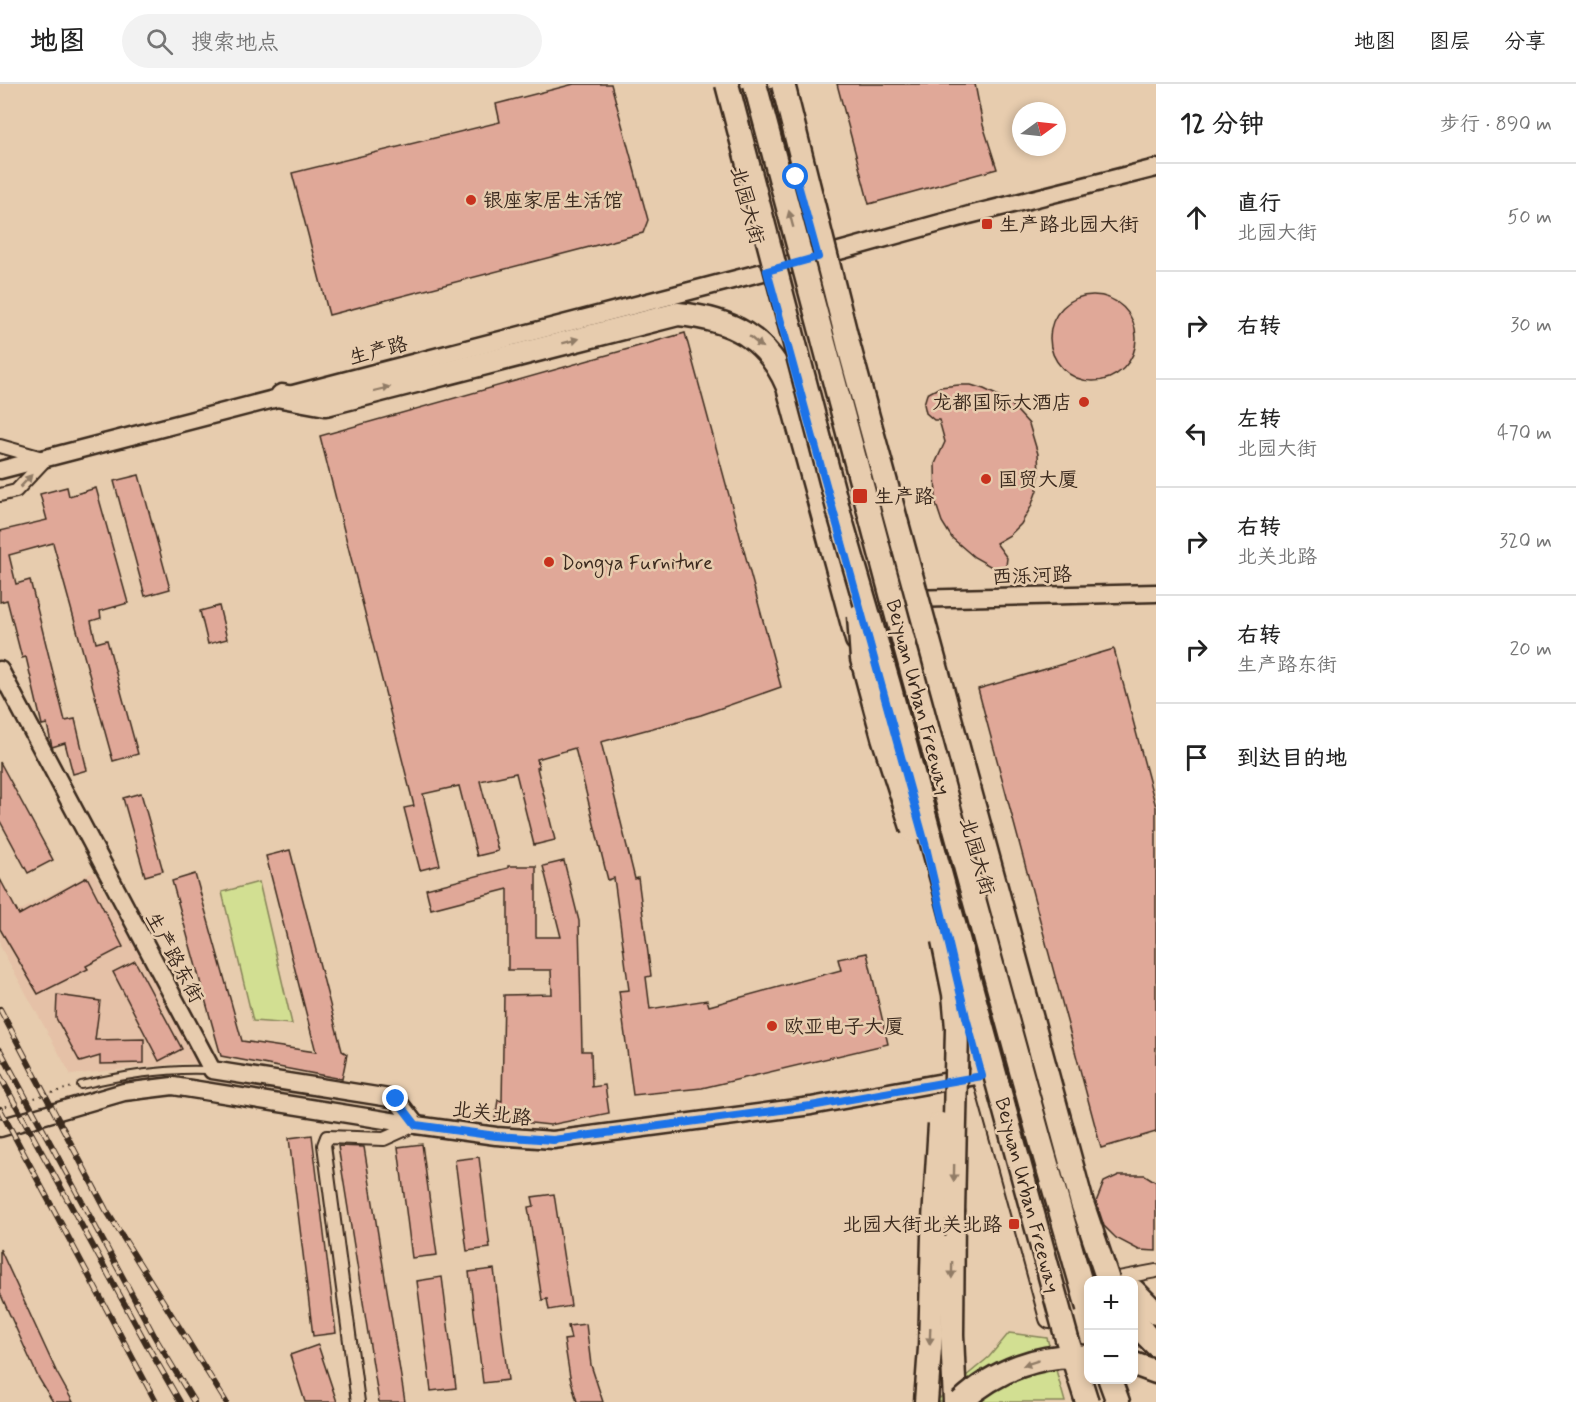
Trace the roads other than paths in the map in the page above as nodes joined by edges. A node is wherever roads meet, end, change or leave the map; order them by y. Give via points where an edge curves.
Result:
1 (718, 84) edge
2 (727, 84) edge
3 (755, 84) edge
4 (771, 84) edge
5 (783, 84) edge
6 (1156, 168) edge
7 (818, 257) junction
8 (767, 271) junction
9 (282, 396) junction
10 (0, 446) edge
11 (46, 459) junction
12 (0, 470) edge
13 (0, 495) edge
14 (866, 501) junction
15 (841, 520) junction
16 (1156, 593) edge
17 (909, 599) junction
18 (924, 619) junction
19 (862, 659) junction
20 (0, 670) edge
21 (953, 724) junction
22 (883, 737) junction
23 (928, 831) junction
24 (957, 834) junction
25 (945, 949) junction
26 (212, 1070) junction
27 (982, 1076) junction
28 (81, 1085) road end
29 (416, 1125) junction
30 (0, 1128) edge
31 (1082, 1203) junction
32 (1156, 1271) edge
33 (1092, 1276) edge
34 (1106, 1276) edge
35 (1120, 1276) edge
36 (1132, 1276) edge
37 (1084, 1291) edge
38 (1138, 1295) edge
39 (1156, 1313) edge
40 (1138, 1325) edge
41 (1156, 1345) edge
42 (1084, 1357) edge
43 (1138, 1365) edge
44 (1156, 1372) edge
45 (1111, 1384) edge
46 (1122, 1384) edge
47 (358, 1402) edge
48 (926, 1402) edge
49 (955, 1402) edge
50 (961, 1402) edge
51 (1076, 1402) edge
52 (1087, 1402) edge
53 (1118, 1402) edge
54 (1129, 1402) edge

1 - 8 main road, 北园大街
2 - 15 highway, Beiyuan Urban Freeway, bridge
14 -> 3 highway, Beiyuan Urban Freeway, bridge
4 - 7 main road, 北园大街
5 - 18 highway, bridge via 849,347
6 - 7 street
7 - 8 street, 生产路
7 - 17 main road, 北园大街
8 - 9 street, 生产路
8 - 27 main road, 北园大街 via 926,847
9 - 11 street, 生产路
9 -> 19 highway, bridge via 326,404 678,314 708,318 742,330 772,358 788,387
10 - 11 street
11 - 12 street, 生产路
13 -> 11 street via 16,491
14 - 18 highway, bridge
14 - 24 highway, Beiyuan Urban Freeway, bridge
15 - 19 highway, bridge via 860,617
15 - 23 highway, Beiyuan Urban Freeway, bridge
16 - 17 street, 西泺河路
17 - 33 main road, 北园大街
18 - 21 highway, bridge
19 - 22 highway, bridge
20 - 26 street, 生产路东街
21 - 24 highway, bridge
21 - 31 highway, bridge
22 - 23 highway, bridge
22 - 25 highway, bridge
23 - 52 highway, Beiyuan Urban Freeway, bridge
24 - 37 highway, Beiyuan Urban Freeway, bridge
25 -> 48 highway, bridge via 947,1023
25 -> 49 highway, bridge via 957,1028 952,1335
26 - 28 lane via 145,1073
26 - 29 street via 396,1099
27 - 29 street, 北关北路 via 811,1106 553,1140
27 - 51 main road, 北园大街
29 - 30 street, 北关北路 via 173,1086 124,1092
29 - 47 street via 384,1139 327,1137 324,1144
31 - 34 highway, bridge
31 - 35 highway, bridge
32 - 36 street
38 - 39 highway
40 - 41 highway
42 -> 50 highway, bridge via 1037,1360 977,1387
43 - 44 highway
45 - 53 highway
46 - 54 main road

